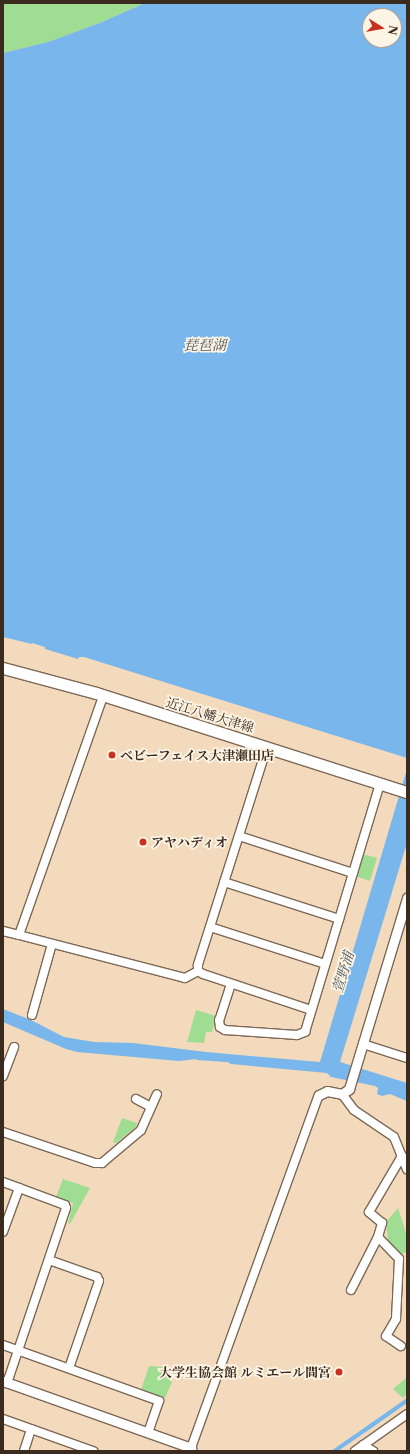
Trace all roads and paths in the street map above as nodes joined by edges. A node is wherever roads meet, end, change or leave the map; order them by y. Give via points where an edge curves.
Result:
1 (3, 668) edge
2 (103, 696) junction
3 (267, 747) junction
4 (380, 783) junction
5 (402, 790) edge
6 (239, 836) junction
7 (352, 873) junction
8 (224, 882) junction
9 (407, 898) edge
10 (339, 919) junction
11 (210, 927) junction
12 (3, 931) edge
13 (19, 935) junction
14 (52, 944) junction
15 (325, 964) junction
16 (198, 971) junction
17 (231, 984) junction
18 (311, 1010) junction
19 (32, 1015) dead end
20 (363, 1044) junction
21 (14, 1047) dead end
22 (407, 1058) edge
23 (3, 1076) edge
24 (157, 1094) dead end
25 (342, 1094) junction
26 (319, 1095) joint
27 (136, 1099) dead end
28 (151, 1107) junction
29 (3, 1132) edge
30 (402, 1156) junction
31 (407, 1169) edge
32 (3, 1182) edge
33 (19, 1188) junction
34 (3, 1232) edge
35 (378, 1237) junction
36 (49, 1260) junction
37 (351, 1290) dead end
38 (3, 1345) edge
39 (401, 1346) dead end
40 (18, 1350) junction
41 (69, 1368) junction
42 (5, 1382) edge
43 (407, 1414) edge
44 (3, 1419) edge
45 (32, 1429) junction
46 (148, 1433) junction
47 (364, 1445) junction
48 (190, 1450) edge
49 (24, 1451) edge
50 (93, 1451) edge
51 (355, 1451) edge
52 (373, 1451) edge

1 - 2 main road, 近江八幡大津線
2 - 3 main road, 近江八幡大津線
2 - 13 street
3 - 4 main road, 近江八幡大津線
3 - 6 street
4 - 5 main road, 近江八幡大津線
4 - 7 street
6 - 7 street
6 - 8 street
7 - 10 street
8 - 10 street
8 - 11 street
9 - 20 street
10 - 15 street
11 - 15 street
11 - 16 street
12 - 13 street
13 - 14 street
14 - 16 street via 185,978
14 - 19 street
15 - 18 street
16 - 17 street
17 - 18 street
17 - 18 street via 219,1020 220,1027 226,1030 297,1035 305,1032
20 - 22 street
20 - 25 street via 351,1083
21 - 23 street
24 - 28 street
25 - 26 street via 328,1091
25 - 30 street via 354,1110 394,1137
26 - 48 street
27 - 28 street
28 - 29 street via 141,1130 102,1163 95,1163
30 - 31 street
30 - 35 street via 369,1212 382,1223
32 - 33 street
33 - 34 street
33 - 36 street via 65,1205
35 - 37 street
35 - 39 street via 399,1259 396,1319 386,1336
36 - 40 street
36 - 41 street via 97,1277 99,1281
38 - 40 street
40 - 41 street
40 - 42 street
41 - 46 street via 159,1401
42 - 46 street
43 - 47 street
44 - 45 street
45 - 49 street
45 - 50 street
46 - 48 street
47 - 51 street
47 - 52 street

